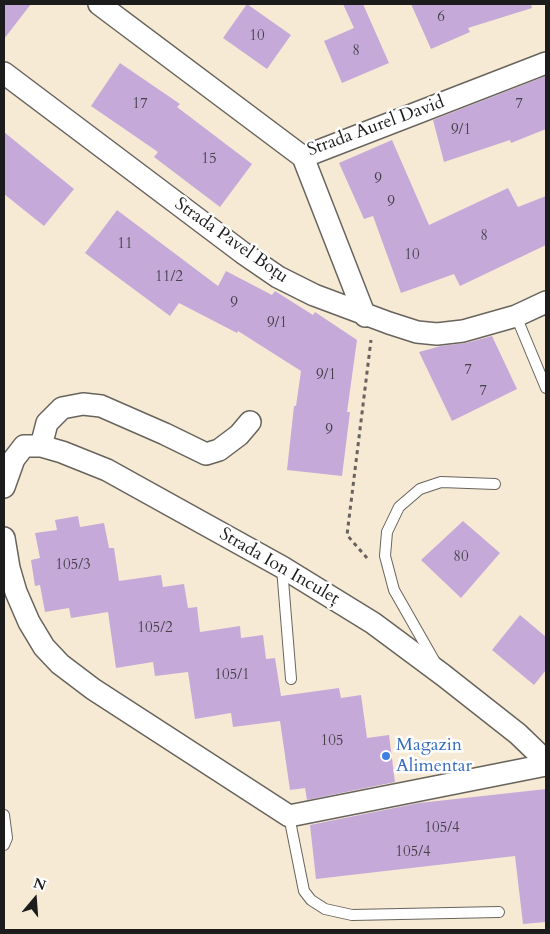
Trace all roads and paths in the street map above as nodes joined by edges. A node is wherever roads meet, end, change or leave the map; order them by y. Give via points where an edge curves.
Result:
1 (99, 4) edge
2 (546, 63) edge
3 (4, 73) edge
4 (303, 157) junction
5 (546, 302) edge
6 (366, 316) junction
7 (516, 316) junction
8 (546, 388) edge
9 (250, 422) dead end
10 (41, 446) junction
11 (495, 484) dead end
12 (4, 487) edge
13 (4, 538) edge
14 (370, 562) dead end
15 (282, 567) junction
16 (443, 674) junction
17 (291, 679) dead end
18 (546, 761) edge
19 (546, 765) edge
20 (4, 815) edge
21 (290, 816) junction
22 (4, 845) edge
23 (499, 912) dead end

1 - 4 street, Strada Aurel David
2 - 4 street, Strada Aurel David
3 - 6 street, Strada Pavel Boțu via 250,258 314,295
4 - 6 street
5 - 7 street, Strada Pavel Boțu
6 - 7 street, Strada Pavel Boțu via 417,332 437,334 463,331
6 - 14 path via 371,331 371,348 348,535
7 - 8 lane
9 - 10 street via 219,450 206,454 101,406 83,404 62,408 47,423
10 - 12 street via 24,446 14,459
10 - 15 street, Strada Ion Inculeț via 107,470
11 - 16 lane via 440,482 420,489 399,506 387,532 384,556 394,590
13 - 21 street via 16,592 29,622 44,647 60,664 93,689
15 - 16 street, Strada Ion Inculeț via 373,623
15 - 17 lane
16 - 18 street, Strada Ion Inculeț via 518,734
19 - 21 street
20 - 22 lane via 8,838
21 - 23 lane via 304,891 325,909 352,915

